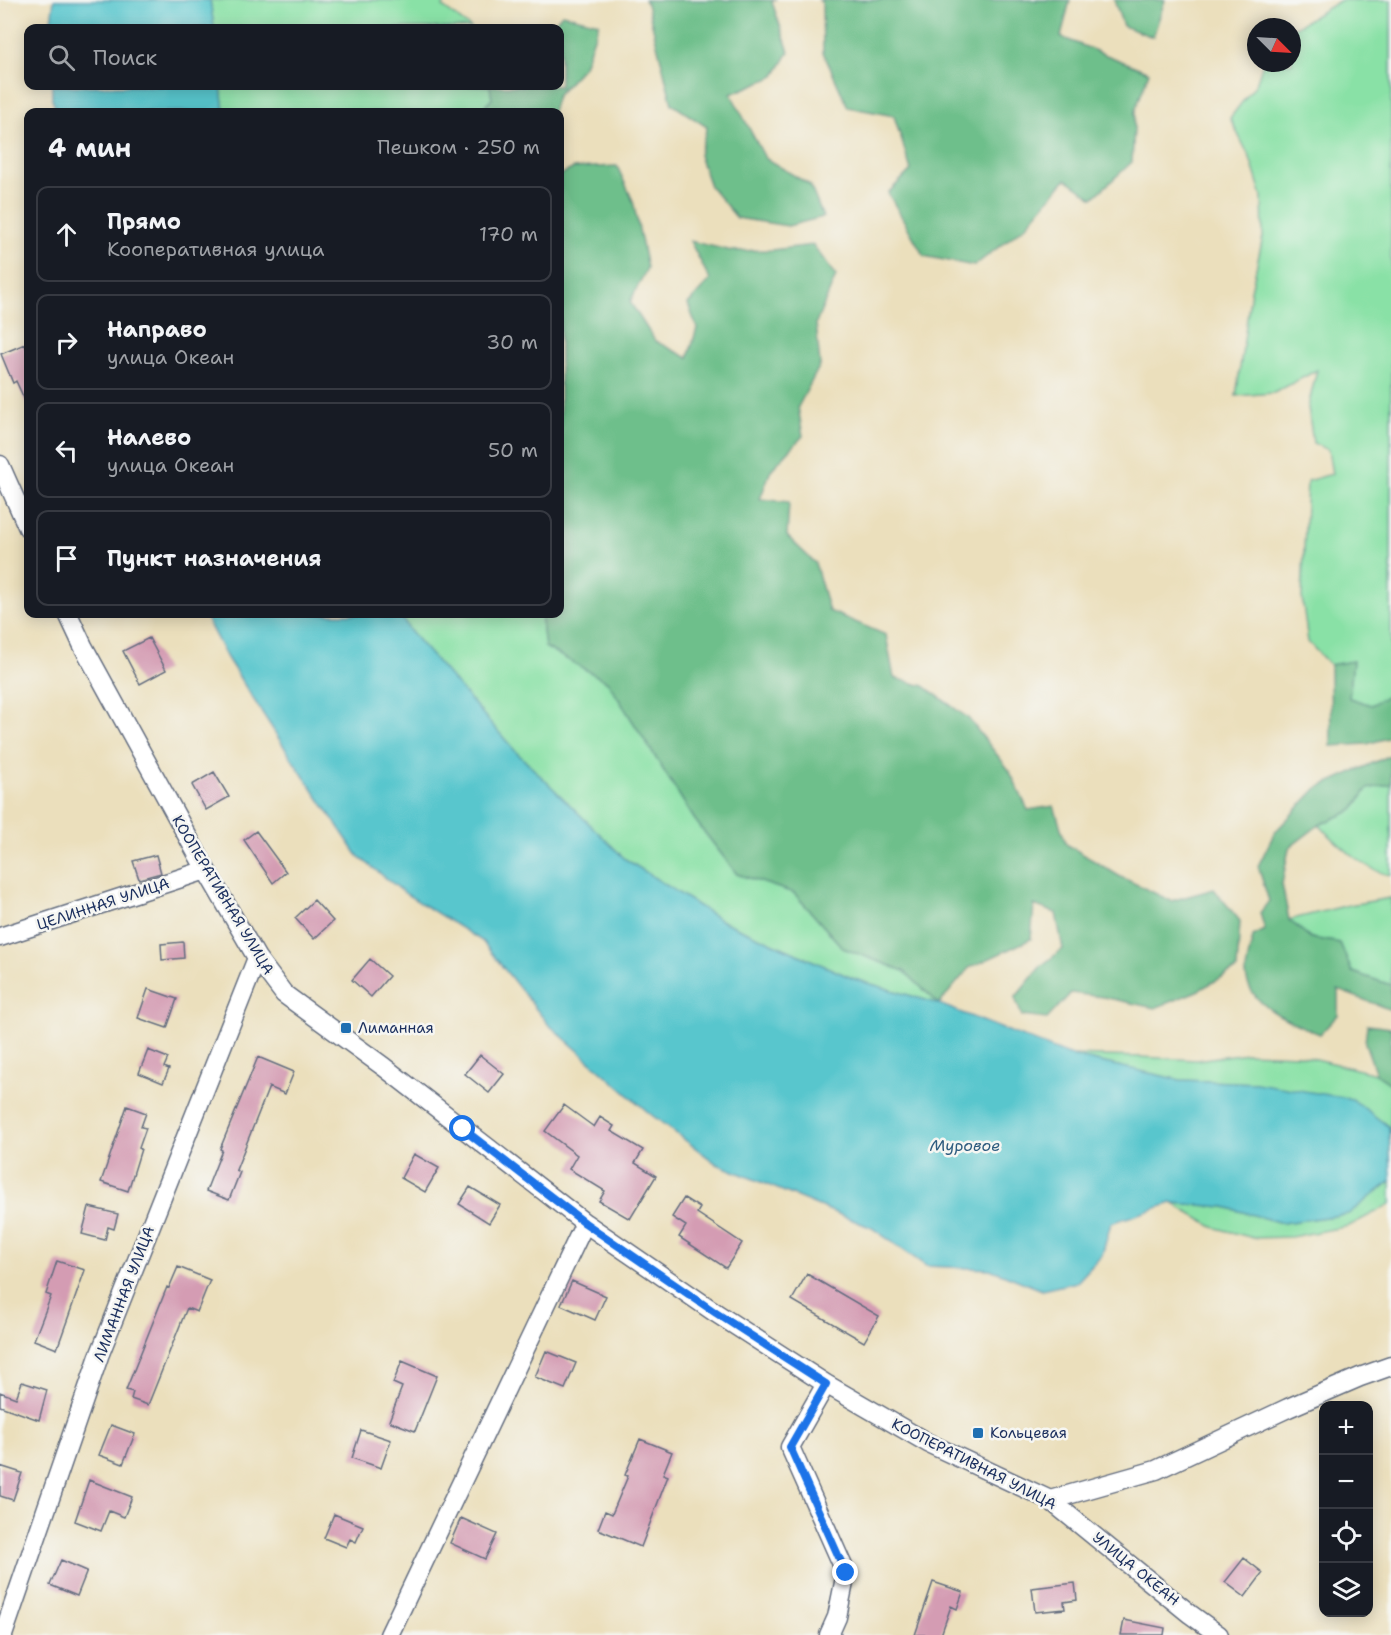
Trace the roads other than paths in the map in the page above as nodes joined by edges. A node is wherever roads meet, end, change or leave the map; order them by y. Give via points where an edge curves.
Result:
1 (0, 465) edge
2 (24, 519) edge
3 (70, 618) edge
4 (206, 870) junction
5 (0, 937) edge
6 (257, 958) junction
7 (585, 1223) junction
8 (1391, 1366) edge
9 (826, 1384) junction
10 (1050, 1500) junction
11 (1081, 1524) joint
12 (3, 1635) edge
13 (389, 1635) edge
14 (829, 1635) edge
15 (1220, 1635) edge

1 - 2 street
3 - 4 street, КООПЕРАТИВНАЯ УЛИЦА
4 - 5 street, ЦЕЛИННАЯ УЛИЦА
4 - 6 street, КООПЕРАТИВНАЯ УЛИЦА
6 - 7 street, КООПЕРАТИВНАЯ УЛИЦА via 284,994
6 - 12 street, ЛИМАННАЯ УЛИЦА via 99,1356
7 - 9 street, КООПЕРАТИВНАЯ УЛИЦА
7 - 13 street
8 - 10 street via 1288,1408 1156,1470
9 - 10 street, КООПЕРАТИВНАЯ УЛИЦА via 928,1443
9 - 14 street via 790,1447 846,1573
10 - 11 street, КООПЕРАТИВНАЯ УЛИЦА
11 - 15 street, УЛИЦА ОКЕАН

